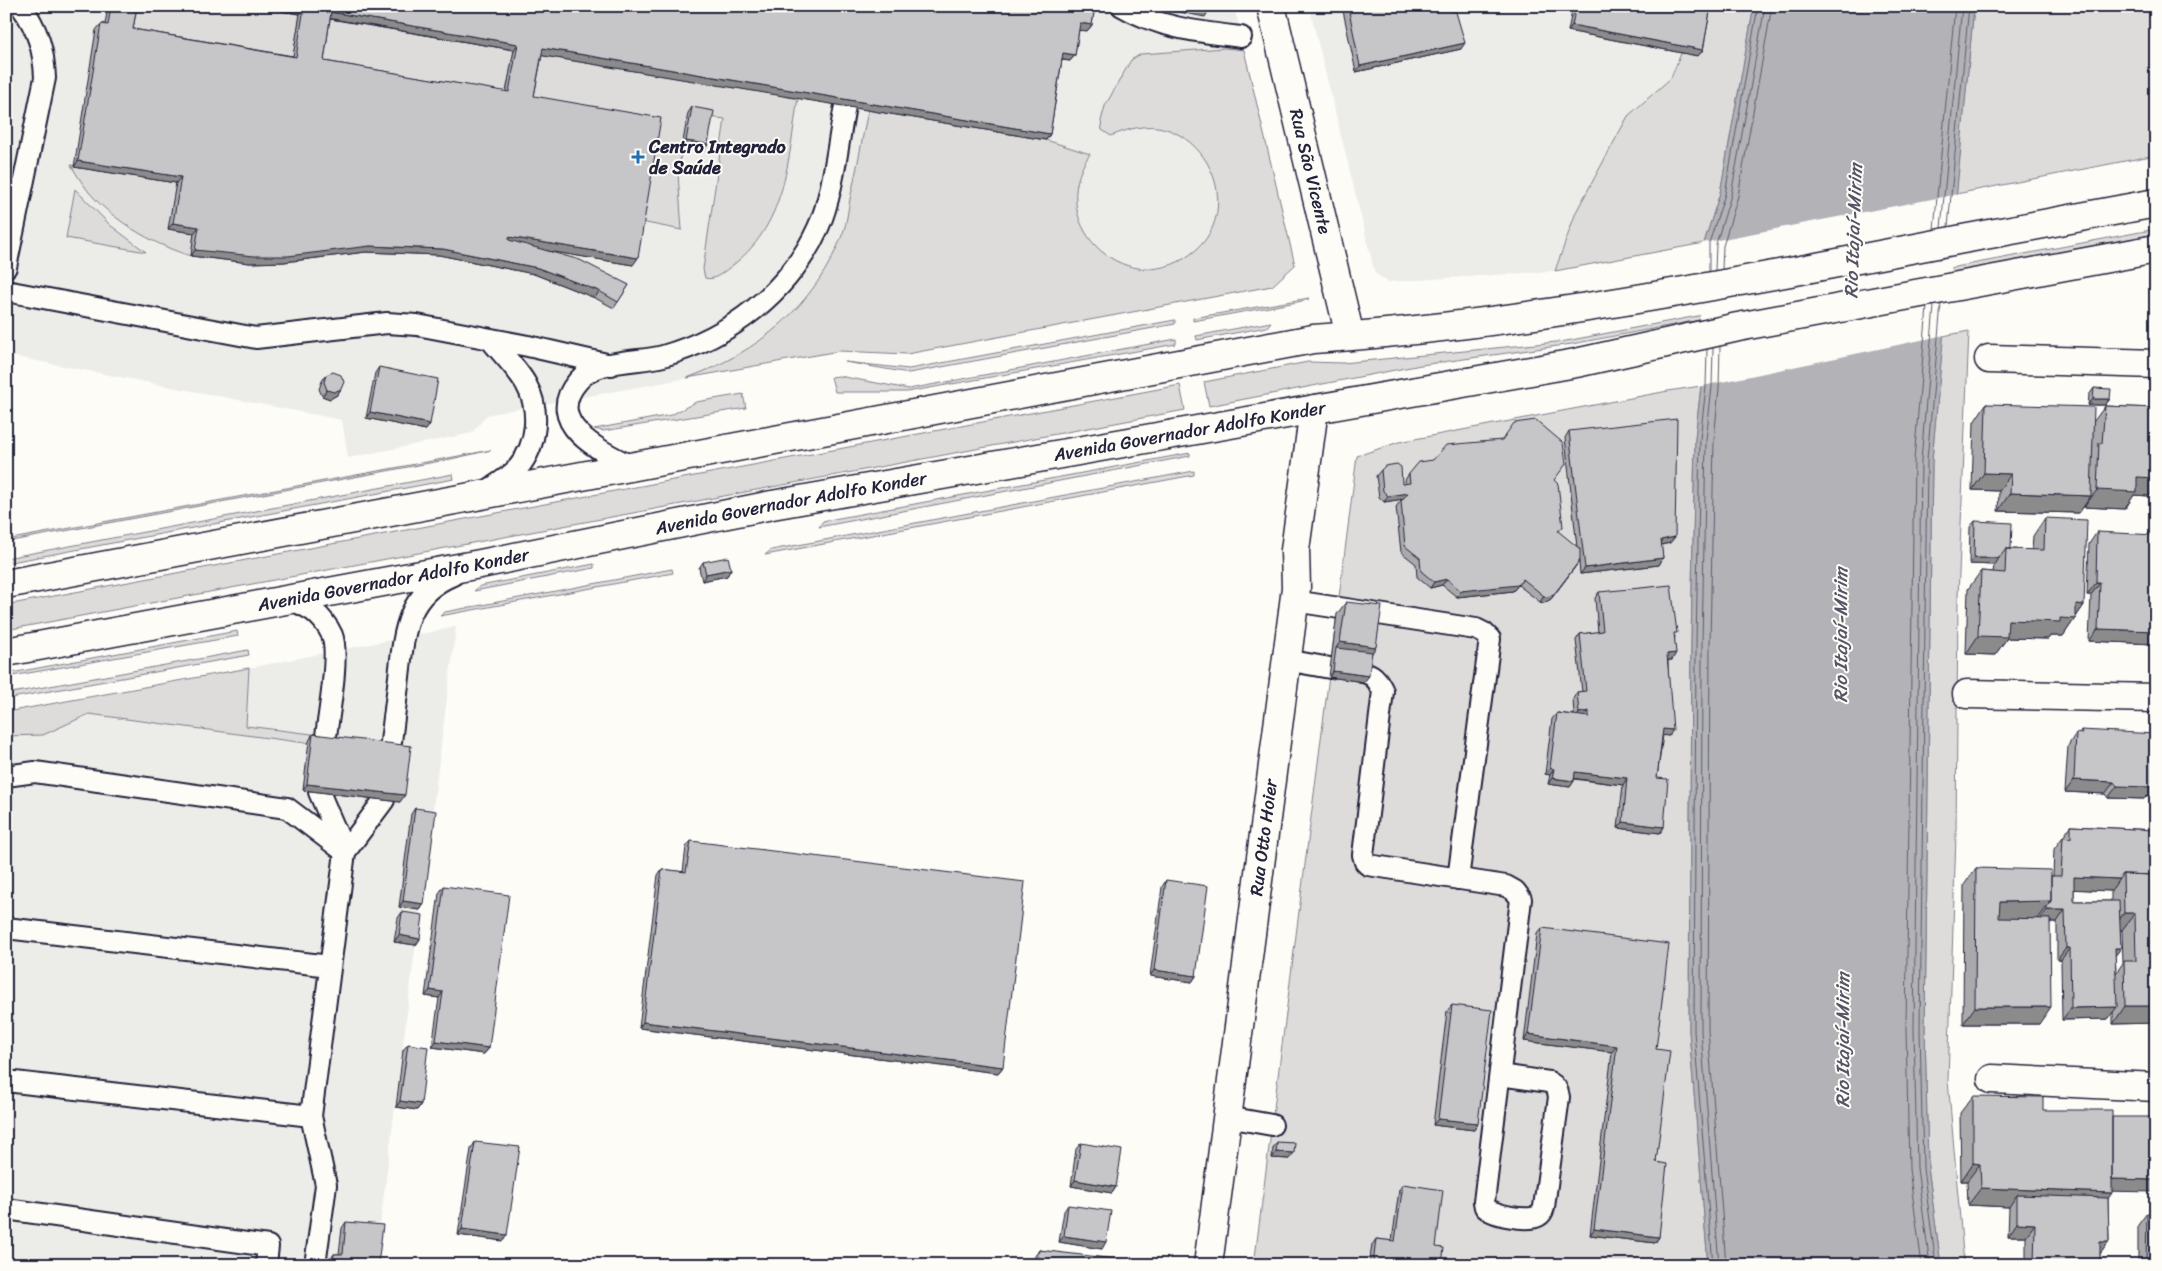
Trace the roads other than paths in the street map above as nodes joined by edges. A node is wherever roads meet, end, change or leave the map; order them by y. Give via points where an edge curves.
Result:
1 (21, 6) edge
2 (1122, 6) edge
3 (1271, 6) edge
4 (1241, 37) dead end
5 (845, 106) edge
6 (2156, 203) edge
7 (2156, 249) edge
8 (6, 267) edge
9 (6, 291) edge
10 (1350, 336) junction
11 (490, 339) junction
12 (1989, 359) dead end
13 (2156, 364) edge
14 (611, 365) junction
15 (1314, 409) junction
16 (631, 466) junction
17 (482, 494) junction
18 (480, 564) junction
19 (6, 584) edge
20 (1294, 601) junction
21 (278, 602) junction
22 (6, 652) edge
23 (1286, 660) junction
24 (1330, 668) dead end
25 (1366, 673) edge
26 (1967, 694) dead end
27 (2156, 698) edge
28 (325, 742) edge
29 (390, 750) edge
30 (6, 776) edge
31 (319, 792) edge
32 (384, 800) edge
33 (345, 852) junction
34 (1458, 879) junction
35 (6, 928) edge
36 (330, 966) junction
37 (1500, 1075) junction
38 (1992, 1079) dead end
39 (6, 1081) edge
40 (2156, 1087) edge
41 (311, 1116) junction
42 (1227, 1117) junction
43 (1272, 1125) dead end
44 (6, 1209) edge
45 (266, 1265) edge
46 (315, 1265) edge
47 (1208, 1265) edge

1 - 8 lane via 37,32 44,55 45,78
2 - 4 lane via 1174,28
3 - 10 main road, Rua São Vicente
5 - 14 lane via 832,178 819,226 804,255 785,280 753,312 704,342 662,356
6 - 10 main road via 1565,312 1414,332
7 - 15 main road, Avenida Governador Adolfo Konder via 1738,327 1576,363
9 - 11 lane via 256,338 387,324 446,329
10 - 16 main road via 1313,339
11 - 14 lane
11 - 17 lane via 526,384 536,417 529,451 517,468
12 - 13 main road
14 - 16 lane via 587,373 578,381 572,390 567,414 575,429 600,450
15 - 18 main road, Avenida Governador Adolfo Konder via 772,505
15 - 20 main road, Rua Otto Hoier via 1294,550
16 - 17 main road
17 - 19 main road
18 - 21 main road, Avenida Governador Adolfo Konder
18 - 29 lane via 438,581 426,591 412,611 403,640
20 - 23 main road, Rua Otto Hoier
20 - 34 lane via 1476,629 1490,639
21 - 22 main road, Avenida Governador Adolfo Konder
21 - 28 lane via 289,600 313,611 332,635 335,654
23 - 24 lane
23 - 42 main road, Rua Otto Hoier
25 - 34 lane via 1379,682 1383,691 1363,859 1368,865
26 - 27 main road
30 - 33 lane via 35,772 287,808
31 - 33 lane
32 - 33 lane
33 - 36 lane
34 - 37 lane via 1511,888 1521,899
35 - 36 lane
36 - 41 lane
37 - 37 lane via 1549,1082 1555,1086 1559,1097 1542,1212 1533,1218 1494,1214 1485,1207
38 - 40 main road
39 - 41 lane
41 - 46 lane via 326,1184
42 - 43 lane
42 - 47 main road, Rua Otto Hoier
44 - 45 lane via 268,1246

